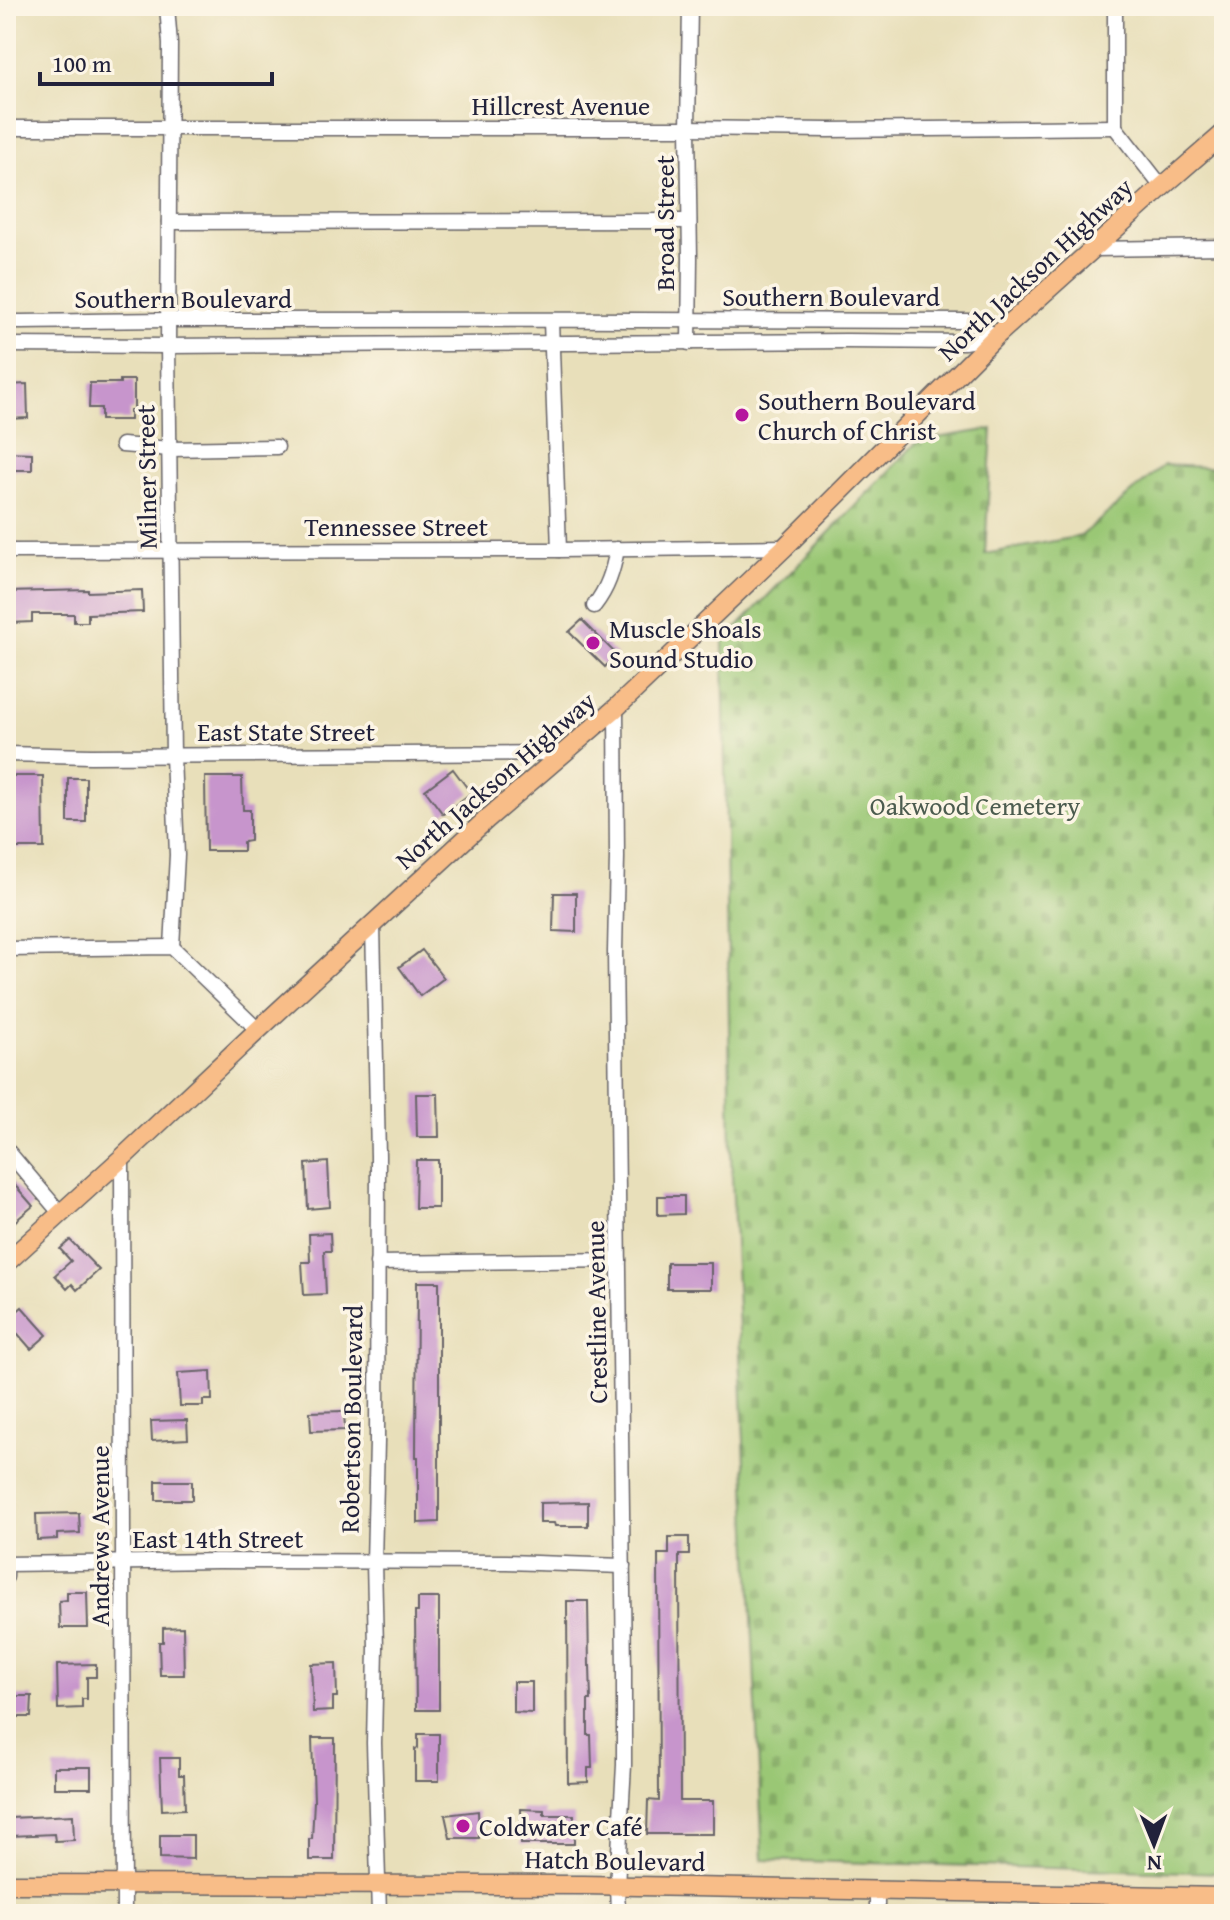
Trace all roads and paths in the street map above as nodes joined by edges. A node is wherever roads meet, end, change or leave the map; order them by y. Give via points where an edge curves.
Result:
1 (167, 6) edge
2 (690, 6) edge
3 (1115, 6) edge
4 (169, 127) junction
5 (1115, 127) junction
6 (6, 128) edge
7 (688, 128) junction
8 (1224, 133) edge
9 (1162, 187) junction
10 (689, 221) junction
11 (169, 222) junction
12 (1224, 247) edge
13 (1095, 249) junction
14 (688, 319) junction
15 (168, 320) junction
16 (551, 321) junction
17 (6, 322) edge
18 (996, 336) junction
19 (689, 343) junction
20 (6, 345) edge
21 (552, 345) junction
22 (168, 346) junction
23 (122, 445) dead end
24 (277, 447) dead end
25 (170, 449) junction
26 (785, 547) junction
27 (617, 549) junction
28 (172, 550) junction
29 (559, 550) junction
30 (6, 551) edge
31 (594, 606) dead end
32 (616, 708) junction
33 (565, 753) junction
34 (6, 754) edge
35 (173, 756) junction
36 (373, 925) junction
37 (172, 947) junction
38 (6, 949) edge
39 (258, 1030) junction
40 (6, 1149) edge
41 (122, 1158) junction
42 (61, 1214) junction
43 (619, 1260) junction
44 (6, 1263) edge
45 (377, 1263) junction
46 (124, 1562) junction
47 (374, 1562) junction
48 (6, 1564) edge
49 (623, 1566) junction
50 (6, 1577) edge
51 (124, 1883) junction
52 (6, 1884) edge
53 (379, 1886) junction
54 (617, 1886) junction
55 (877, 1889) junction
56 (1224, 1897) edge
57 (124, 1914) edge
58 (379, 1914) edge
59 (618, 1914) edge
60 (877, 1914) edge

1 - 4 street, Milner Street
2 - 7 street, Broad Street
3 - 5 street
4 - 6 street, Hillcrest Avenue
4 - 7 street, Hillcrest Avenue
4 - 11 street, Milner Street
5 - 7 street, Hillcrest Avenue
5 - 9 street
7 - 10 street, Broad Street
8 - 9 main road, North Jackson Highway
9 - 13 main road, North Jackson Highway
10 - 11 street
10 - 14 street, Broad Street
11 - 15 street, Milner Street
12 - 13 street
13 - 18 main road, North Jackson Highway
14 - 16 street, Southern Boulevard
14 - 18 street, Southern Boulevard via 969,321
14 - 19 street, Broad Street
15 - 16 street, Southern Boulevard
15 - 17 street, Southern Boulevard
15 - 22 street, Milner Street
16 - 21 street
18 - 19 street, Southern Boulevard via 964,342
18 - 26 main road, North Jackson Highway
19 - 21 street, Southern Boulevard
20 - 22 street, Southern Boulevard
21 - 22 street, Southern Boulevard
21 - 29 street
22 - 25 street, Milner Street
23 - 25 street
24 - 25 street
25 - 28 street, Milner Street
26 - 27 street, Tennessee Street
26 - 32 main road, North Jackson Highway
27 - 29 street, Tennessee Street
27 - 31 street via 613,572
28 - 29 street, Tennessee Street
28 - 30 street, Tennessee Street
28 - 35 street, Milner Street
32 - 33 main road, North Jackson Highway
32 - 43 street, Crestline Avenue
33 - 35 street, East State Street
33 - 36 main road, North Jackson Highway
34 - 35 street, East State Street
35 - 37 street, Milner Street via 177,855
36 - 39 main road, North Jackson Highway
36 - 45 street, Robertson Boulevard
37 - 38 street
37 - 39 street
39 - 41 main road, North Jackson Highway
40 - 42 street
41 - 42 main road, North Jackson Highway
41 - 46 street, Andrews Avenue
42 - 44 main road, North Jackson Highway
43 - 45 street
43 - 49 street, Crestline Avenue
45 - 47 street, Robertson Boulevard
46 - 47 street, East 14th Street
46 - 48 street, East 14th Street
46 - 51 street, Andrews Avenue
47 - 49 street, East 14th Street
47 - 53 street, Robertson Boulevard
48 - 50 street
49 - 54 street, Crestline Avenue via 624,1765
51 - 52 main road, Hatch Boulevard
51 - 53 main road, Hatch Boulevard
51 - 57 street, Andrews Avenue
53 - 54 main road, Hatch Boulevard
53 - 58 street, Robertson Boulevard
54 - 55 main road, Hatch Boulevard
54 - 59 street, Crestline Avenue
55 - 56 main road, Hatch Boulevard
55 - 60 street

